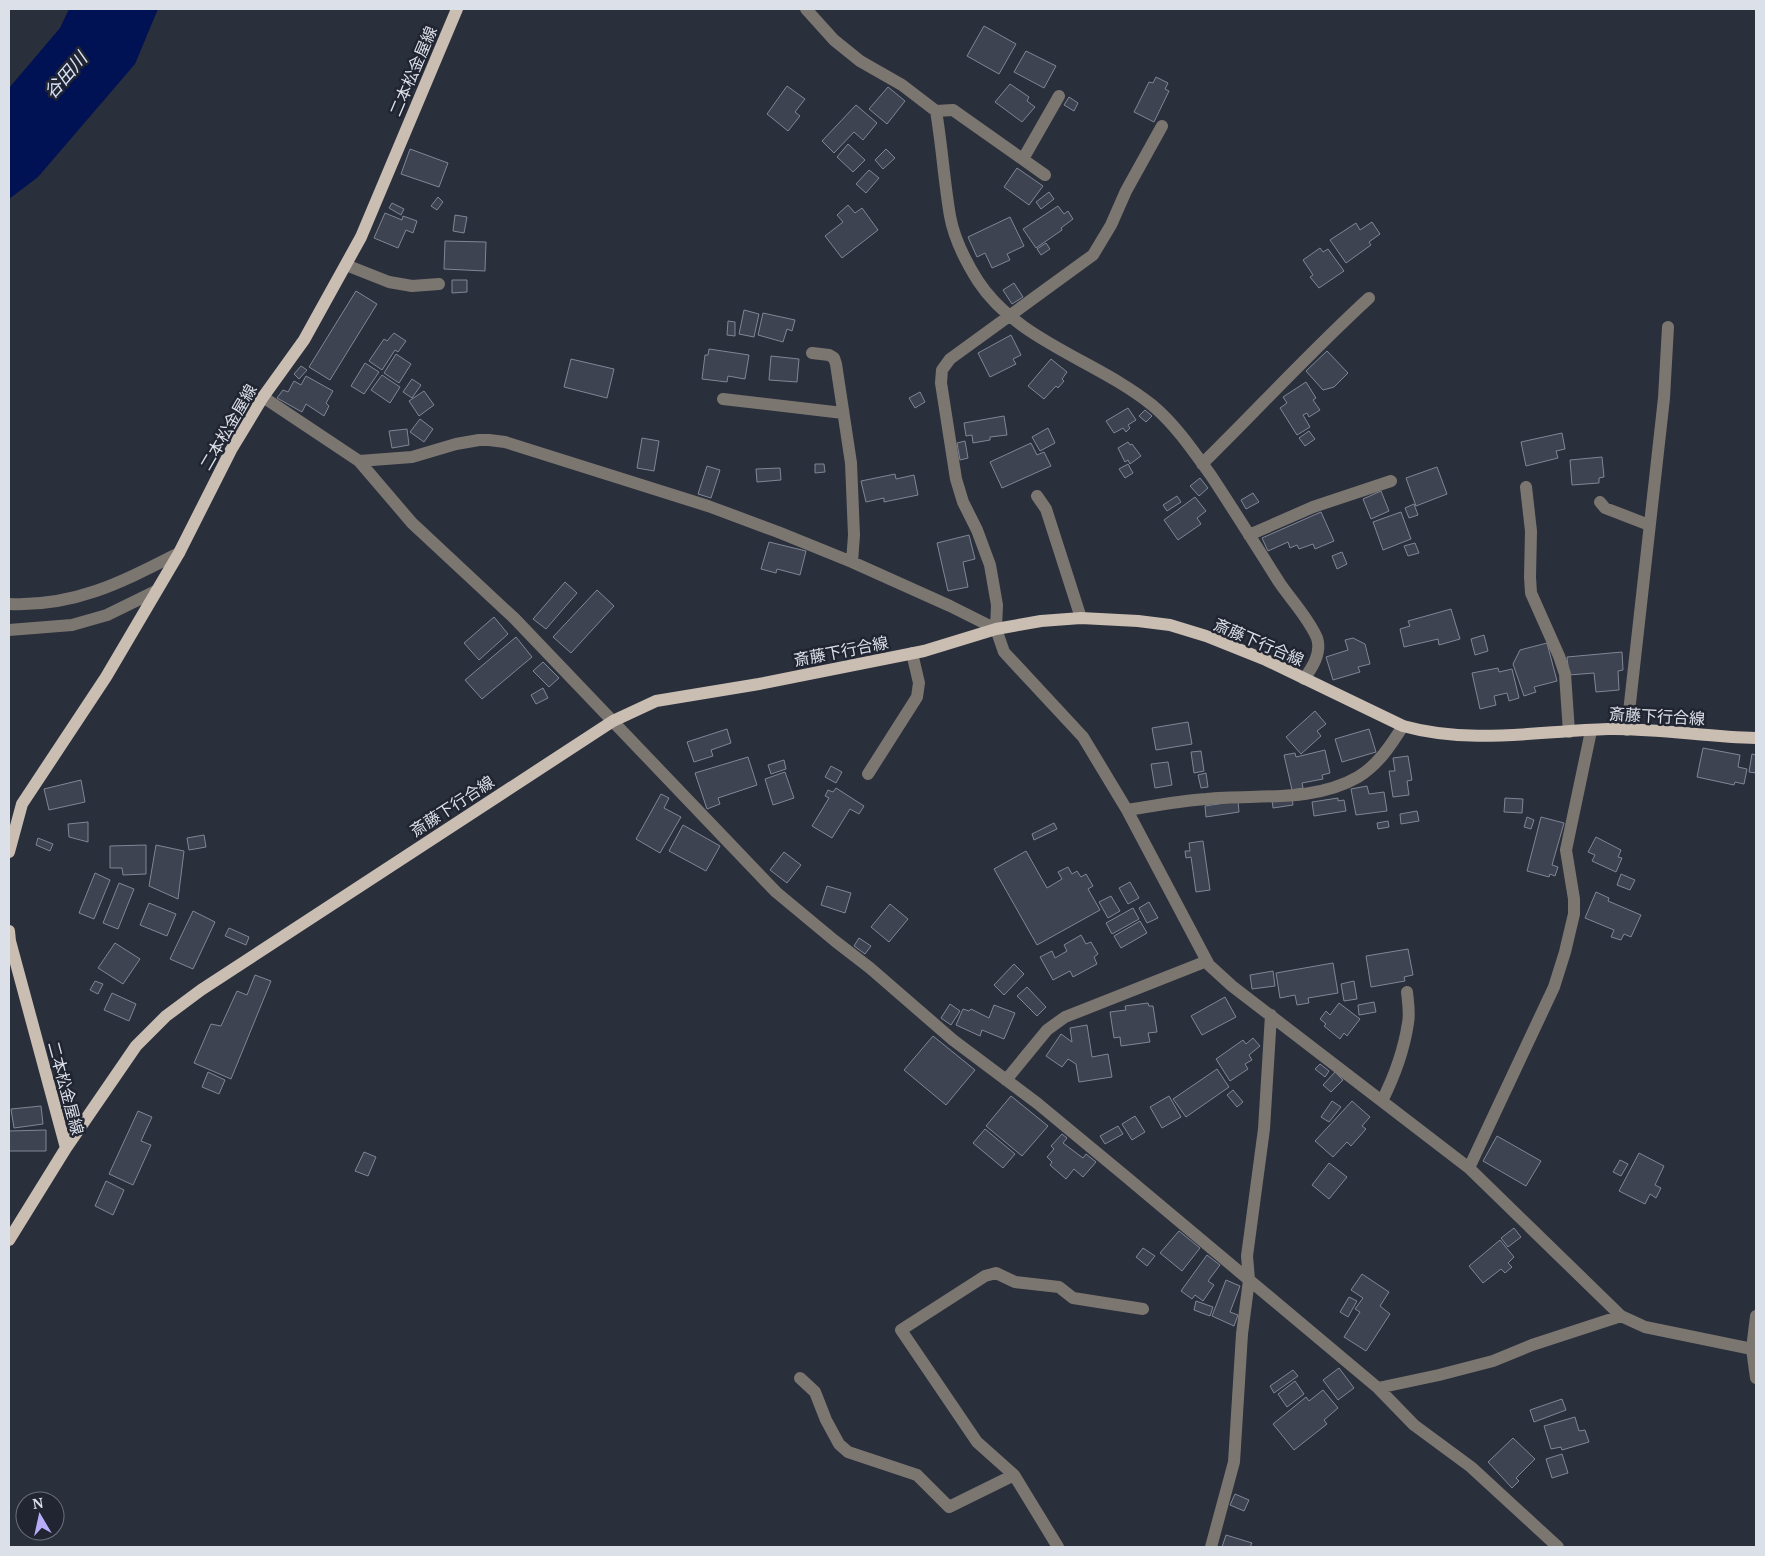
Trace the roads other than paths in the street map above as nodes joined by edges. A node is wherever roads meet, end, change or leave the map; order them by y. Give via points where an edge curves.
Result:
1 (457, 9) edge
2 (806, 9) edge
3 (1059, 96) dead end
4 (936, 111) junction
5 (1162, 126) dead end
6 (1024, 160) junction
7 (1045, 175) dead end
8 (346, 265) junction
9 (438, 284) dead end
10 (1369, 298) dead end
11 (1008, 316) junction
12 (1668, 327) dead end
13 (812, 353) dead end
14 (263, 397) junction
15 (723, 399) dead end
16 (843, 413) junction
17 (359, 461) junction
18 (1202, 464) junction
19 (1391, 481) dead end
20 (1526, 487) dead end
21 (1037, 496) dead end
22 (1600, 502) dead end
23 (1650, 525) junction
24 (1249, 535) junction
25 (179, 553) junction
26 (852, 562) junction
27 (156, 591) junction
28 (9, 604) edge
29 (1081, 618) junction
30 (9, 630) edge
31 (996, 630) junction
32 (912, 653) junction
33 (1304, 679) junction
34 (614, 721) junction
35 (1404, 726) junction
36 (1590, 730) junction
37 (1627, 730) junction
38 (1569, 732) junction
39 (1756, 738) edge
40 (868, 774) dead end
41 (1127, 810) junction
42 (9, 852) edge
43 (9, 931) edge
44 (1207, 961) junction
45 (1408, 992) dead end
46 (1271, 1015) junction
47 (1006, 1080) junction
48 (1382, 1101) junction
49 (66, 1148) junction
50 (1469, 1168) junction
51 (9, 1240) edge
52 (1249, 1280) junction
53 (1143, 1309) dead end
54 (1620, 1316) junction
55 (1756, 1316) edge
56 (1755, 1333) edge
57 (1752, 1349) junction
58 (800, 1378) dead end
59 (1756, 1378) edge
60 (1378, 1388) junction
61 (1014, 1475) junction
62 (1058, 1547) edge
63 (1211, 1547) edge
64 (1558, 1547) edge

1 - 8 main road, 二本松金屋線 via 361,237
2 - 4 street via 834,40 860,61 902,85
3 - 6 street
4 - 6 street via 953,110
4 - 11 street via 950,218 964,256 979,282
5 - 11 street via 1093,255
6 - 7 street
8 - 9 street via 388,282 412,286
8 - 14 main road, 二本松金屋線 via 304,340
10 - 18 street
11 - 18 street via 1130,388 1171,423
11 - 31 street via 950,358 942,370 941,382 956,478 992,572 997,605
12 - 23 street
13 - 16 street via 834,358
14 - 17 street
14 - 25 main road, 二本松金屋線 via 231,450
15 - 16 street
16 - 26 street via 851,463
17 - 26 street via 412,457 479,440 505,442 708,506
17 - 34 street via 412,523 515,619
18 - 24 street
19 - 24 street via 1313,507
20 - 38 street via 1531,531 1531,593 1565,674
21 - 29 street via 1046,509
22 - 23 street via 1605,508
23 - 37 street
24 - 33 street via 1318,640 1316,661
25 - 27 main road, 二本松金屋線
25 - 28 street via 103,590 33,605
26 - 31 street
27 - 30 street via 107,615 72,625
27 - 42 main road, 二本松金屋線 via 106,677 22,804
29 - 31 main road, 斎藤下行合線 via 1041,621
29 - 33 main road, 斎藤下行合線 via 1170,625 1238,648
31 - 32 main road, 斎藤下行合線
31 - 41 street via 1004,652 1083,737
32 - 34 main road, 斎藤下行合線 via 656,702
32 - 40 street via 919,683 917,697
33 - 35 main road, 斎藤下行合線
34 - 47 street via 776,892 953,1040
34 - 49 main road, 斎藤下行合線 via 166,1016 136,1046
35 - 38 main road, 斎藤下行合線 via 1444,735 1498,737
35 - 41 street via 1382,757 1342,786 1297,795 1206,799
36 - 37 main road, 斎藤下行合線
36 - 38 main road, 斎藤下行合線
36 - 50 street via 1566,850 1574,914 1565,952 1554,987
37 - 39 main road, 斎藤下行合線
41 - 44 street
43 - 49 main road, 二本松金屋線
44 - 46 street via 1232,986
44 - 47 street via 1065,1017 1047,1030
45 - 48 street via 1404,1043
46 - 48 street
46 - 52 street via 1264,1129 1248,1256
47 - 52 street
48 - 50 street
49 - 51 main road, 二本松金屋線
50 - 54 street
52 - 60 street
52 - 63 street via 1242,1334 1234,1462
53 - 61 street via 1073,1298 1059,1287 1015,1282 996,1273 985,1276 901,1330 977,1442
54 - 57 street via 1646,1327
54 - 60 street via 1493,1361
55 - 56 street
56 - 57 street
57 - 59 street
58 - 61 street via 815,1392 839,1444 848,1452 917,1475 949,1507
60 - 64 street via 1414,1425 1471,1467
61 - 62 street

